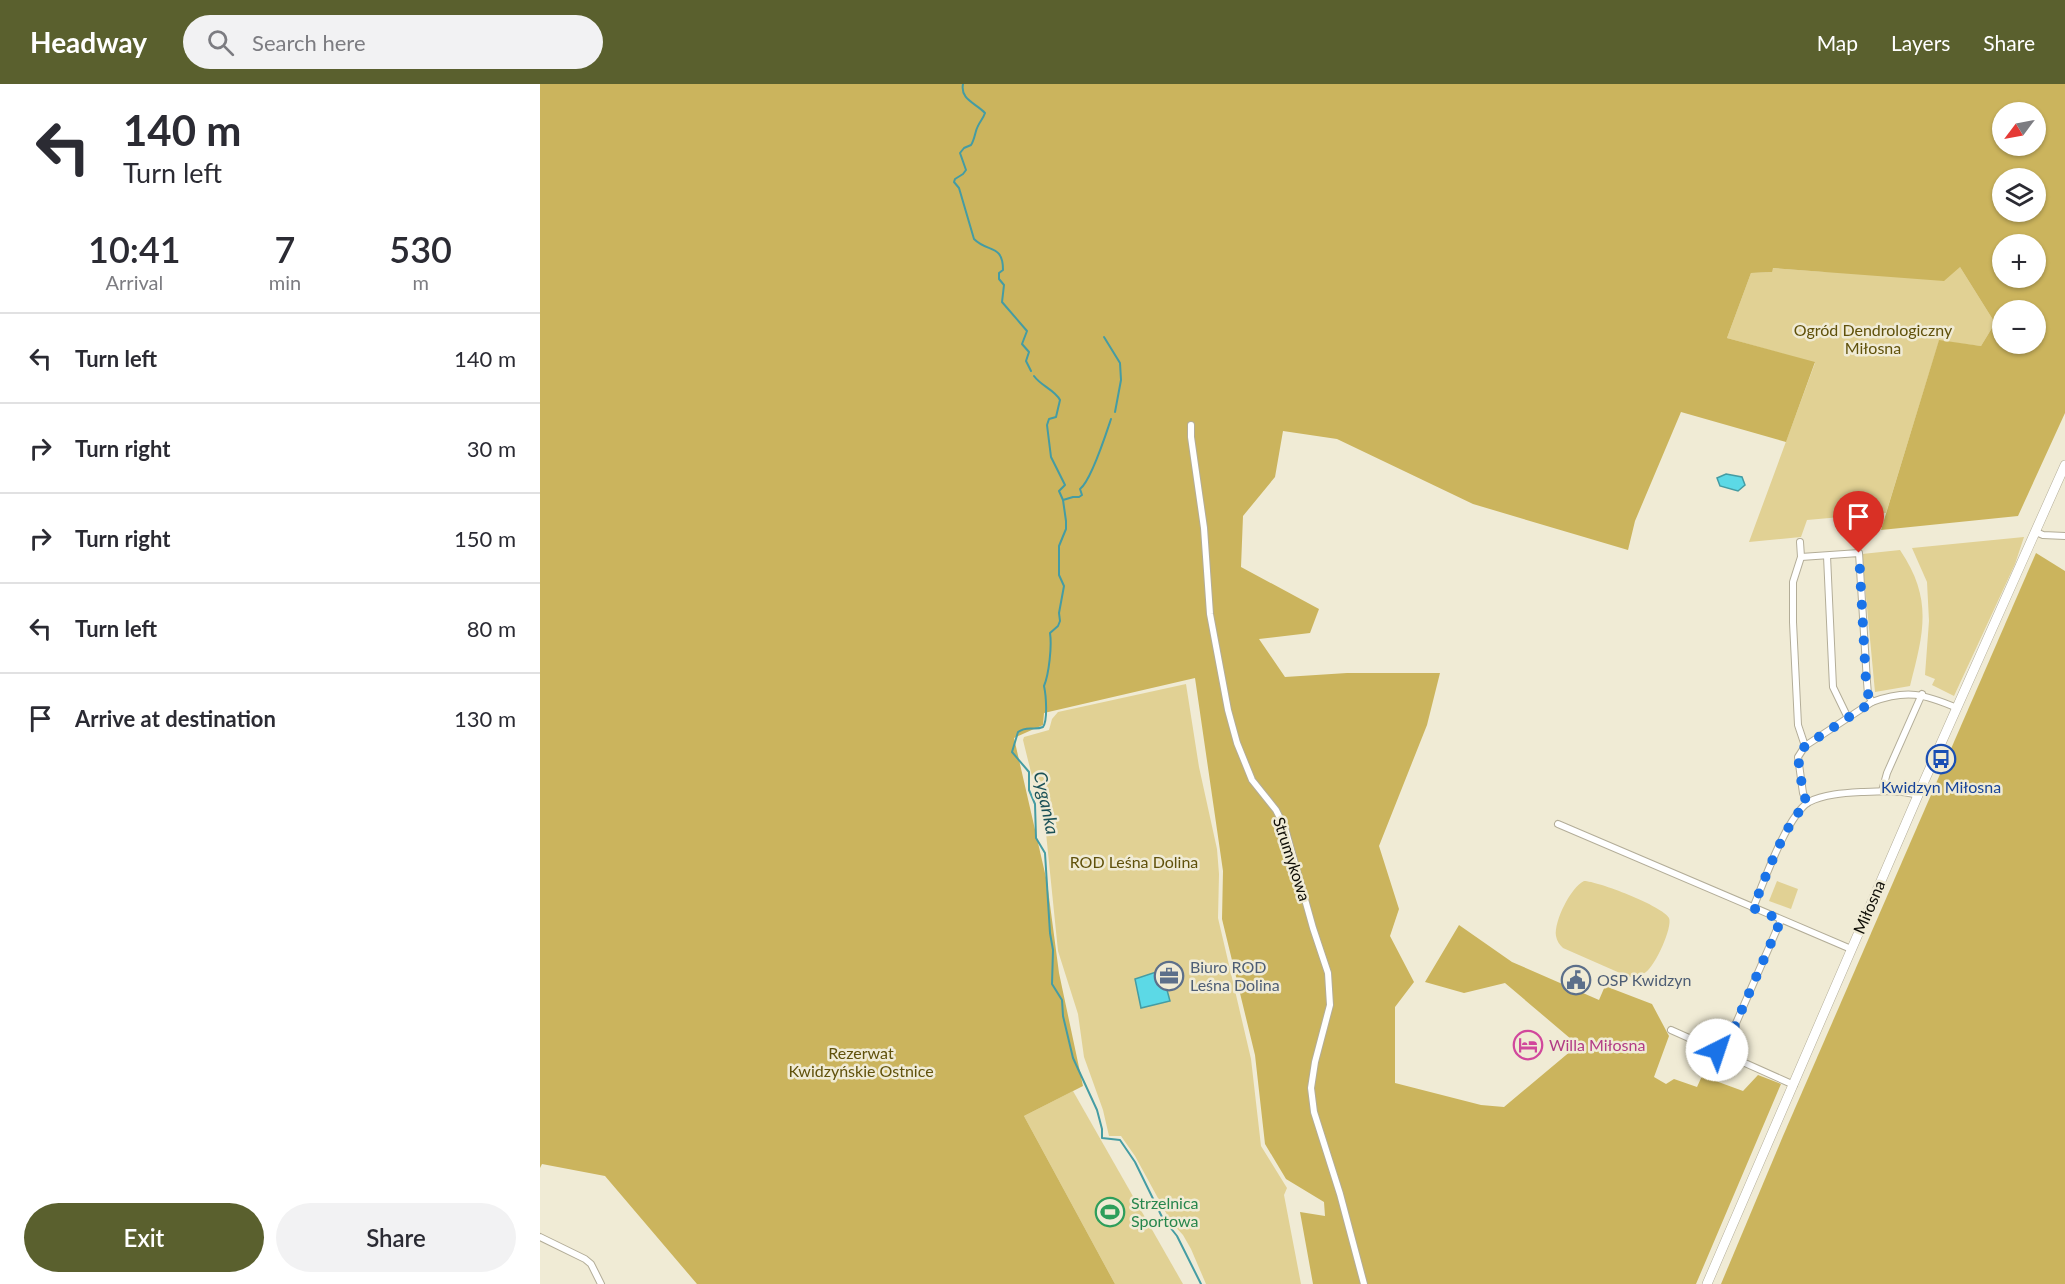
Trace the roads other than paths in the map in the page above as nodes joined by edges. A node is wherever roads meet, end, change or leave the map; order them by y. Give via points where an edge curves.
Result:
1 (1191, 425) dead end
2 (2065, 465) edge
3 (2036, 532) junction
4 (2065, 536) edge
5 (1800, 542) dead end
6 (1827, 556) junction
7 (1801, 557) junction
8 (1922, 694) junction
9 (1872, 702) junction
10 (1957, 708) junction
11 (1848, 718) junction
12 (1805, 746) junction
13 (1882, 791) junction
14 (1918, 795) junction
15 (1807, 803) junction
16 (1558, 825) dead end
17 (1753, 908) junction
18 (1781, 920) junction
19 (1851, 949) junction
20 (1671, 1030) dead end
21 (1723, 1053) junction
22 (1794, 1084) junction
23 (540, 1236) edge
24 (601, 1284) edge
25 (1364, 1284) edge
26 (1707, 1284) edge

1 - 25 street, Strumykowa via 1210,614 1227,710 1252,780 1285,828 1328,973 1330,1005 1311,1088 1314,1112
2 - 3 main road, Miłosna
3 - 4 street
3 - 10 main road, Miłosna
5 - 7 street
6 - 7 street
6 - 9 street via 1859,553 1866,682
6 - 11 street via 1833,687
7 - 12 street via 1793,582 1793,622 1798,725
8 - 9 street
8 - 10 street
8 - 13 street
9 - 11 street
10 - 14 main road, Miłosna
11 - 12 street
12 - 15 street via 1798,757
13 - 14 street
13 - 15 street via 1838,794
14 - 19 main road, Miłosna
15 - 17 street via 1781,843
16 - 17 street
17 - 18 street
18 - 19 street
18 - 21 street
19 - 22 main road, Miłosna
20 - 21 street
21 - 22 street
22 - 26 main road, Miłosna
23 - 24 street via 585,1259

